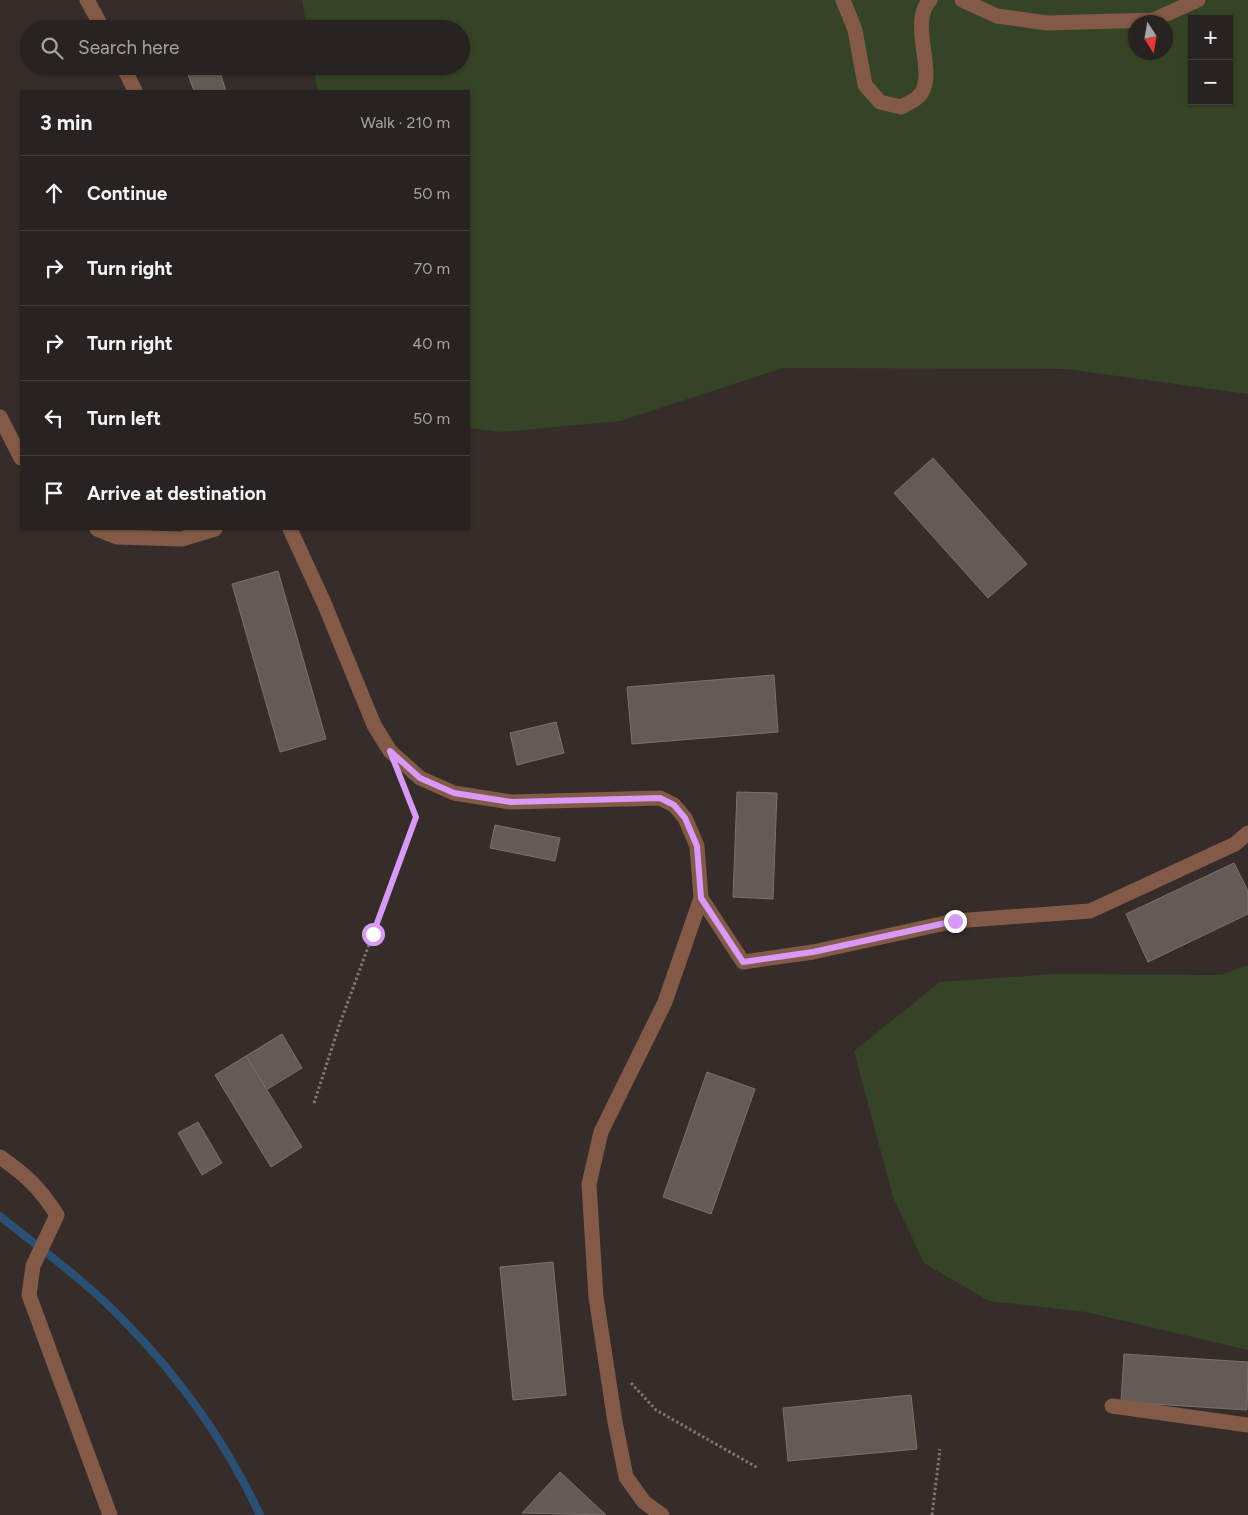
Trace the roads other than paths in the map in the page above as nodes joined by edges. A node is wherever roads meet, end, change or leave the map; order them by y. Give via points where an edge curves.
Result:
1 (87, 0) edge
2 (843, 0) edge
3 (930, 0) edge
4 (962, 0) edge
5 (1198, 0) edge
6 (98, 20) edge
7 (127, 75) edge
8 (135, 90) edge
9 (0, 417) edge
10 (20, 456) edge
11 (100, 530) edge
12 (212, 530) edge
13 (290, 530) edge
14 (1248, 833) edge
15 (701, 898) junction
16 (0, 1157) edge
17 (1112, 1406) dead end
18 (1248, 1425) edge
19 (110, 1515) edge
20 (662, 1515) edge

1 - 6 street
2 - 3 street via 855,30 865,85 880,102 901,107 919,96 926,78 921,15
4 - 5 street via 997,16 1047,23 1153,20
7 - 8 street
9 - 10 street
11 - 12 street via 117,537 182,539
13 - 15 street via 374,725 390,751 420,778 454,793 511,802 660,798 674,805 685,818 697,846
14 - 15 street via 1235,844 1090,911 955,921 813,952 743,962
15 - 20 street via 665,1002 601,1132 589,1184 596,1297 626,1477 644,1502
16 - 19 street via 26,1175 57,1215 33,1266 30,1296
17 - 18 street

